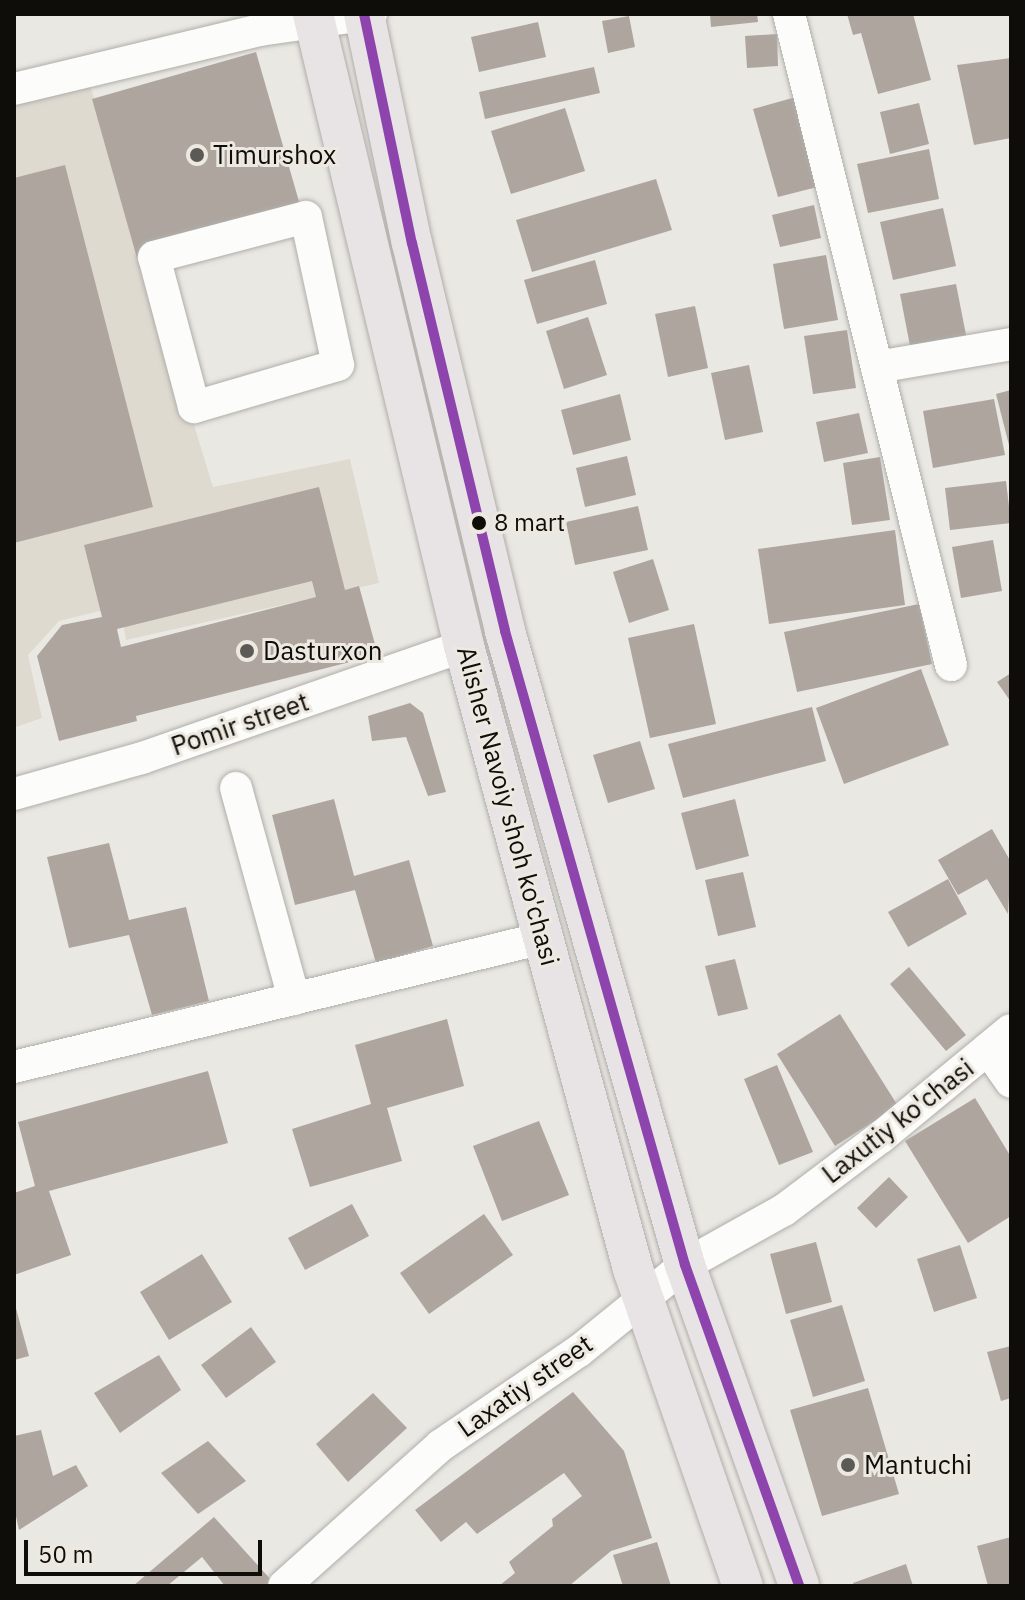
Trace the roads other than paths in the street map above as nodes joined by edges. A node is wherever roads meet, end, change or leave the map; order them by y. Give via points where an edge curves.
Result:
1 (367, 14) edge
2 (789, 14) edge
3 (314, 17) edge
4 (14, 89) edge
5 (1011, 344) edge
6 (338, 365) joint
7 (877, 367) junction
8 (464, 646) junction
9 (951, 665) dead end
10 (236, 788) dead end
11 (14, 794) edge
12 (543, 938) junction
13 (294, 999) junction
14 (999, 1040) edge
15 (14, 1067) edge
16 (1011, 1082) edge
17 (685, 1265) junction
18 (642, 1300) junction
19 (284, 1586) edge
20 (743, 1586) edge
21 (799, 1586) edge

1 - 3 street
1 - 17 main road, Alisher Navoiy shoh ko'chasi via 412,243 505,631
2 - 7 street
3 - 4 street
3 - 8 main road, Alisher Navoiy shoh ko'chasi
5 - 7 street
6 - 6 street via 194,407 154,257 306,217
7 - 9 street
8 - 11 street, Pomir street via 142,758
8 - 12 main road, Alisher Navoiy shoh ko'chasi
10 - 13 street
12 - 13 street
12 - 18 main road, Alisher Navoiy shoh ko'chasi
13 - 15 street
14 - 16 street
14 - 17 street, Laxatiy street via 784,1210
17 - 18 street, Laxatiy street
17 - 21 main road, Alisher Navoiy shoh ko'chasi
18 - 19 street, Laxatiy street via 579,1351 440,1446
18 - 20 main road, Alisher Navoiy shoh ko'chasi

